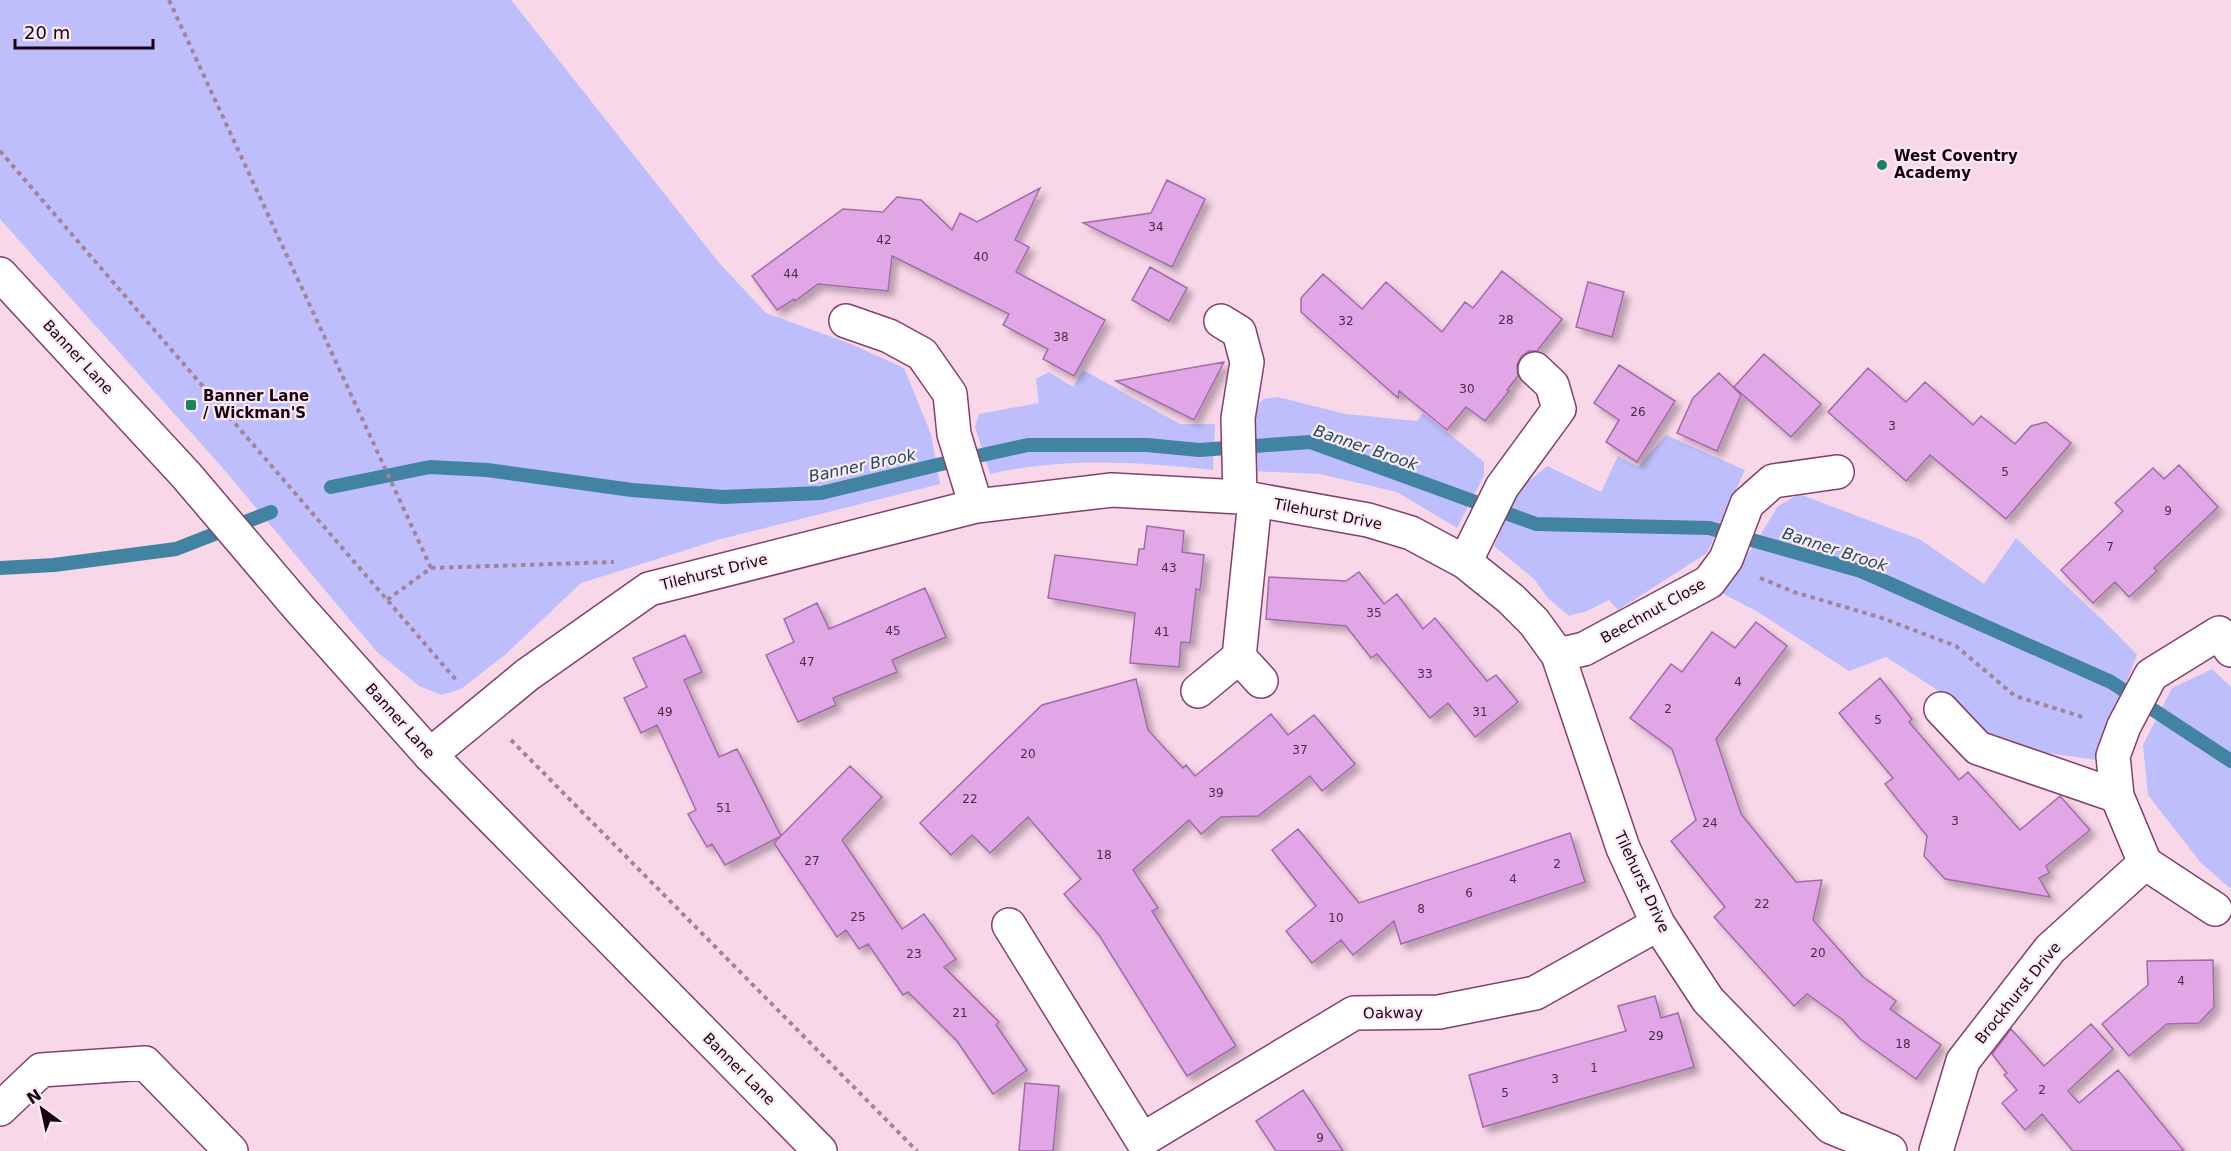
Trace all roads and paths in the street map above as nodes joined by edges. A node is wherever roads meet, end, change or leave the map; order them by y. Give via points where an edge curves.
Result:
1 (168, 0) edge
2 (0, 151) edge
3 (0, 274) edge
4 (846, 321) dead end
5 (1221, 321) dead end
6 (1535, 369) dead end
7 (1836, 472) dead end
8 (1245, 490) junction
9 (971, 492) junction
10 (1471, 549) junction
11 (621, 562) dead end
12 (431, 568) junction
13 (1717, 570) junction
14 (387, 600) junction
15 (2231, 650) edge
16 (1558, 655) junction
17 (1239, 657) junction
18 (1261, 681) dead end
19 (1198, 691) dead end
20 (1941, 709) dead end
21 (482, 711) junction
22 (2119, 741) junction
23 (430, 755) junction
24 (2118, 796) junction
25 (2145, 863) junction
26 (2215, 909) dead end
27 (1658, 924) junction
28 (1009, 925) dead end
29 (0, 1109) edge
30 (1133, 1145) edge
31 (231, 1151) edge
32 (820, 1151) edge
33 (917, 1151) edge
34 (1890, 1151) edge
35 (1936, 1151) edge

1 - 12 path
2 - 14 path
3 - 23 street, Banner Lane via 186,475
4 - 9 street via 889,336 922,354 950,394 954,435
5 - 8 street, Tilehurst Drive via 1239,332 1247,362 1238,418
6 - 10 street via 1552,386 1559,409 1502,487
7 - 13 street via 1773,481 1748,504
8 - 9 street, Tilehurst Drive
8 - 10 street, Tilehurst Drive
8 - 17 street, Tilehurst Drive
9 - 21 street, Tilehurst Drive via 649,589
10 - 16 street, Tilehurst Drive
11 - 12 path
12 - 14 path
13 - 16 street, Beechnut Close via 1584,649
13 - 22 path via 1747,572 1794,592 1879,617 1956,646 2015,696 2080,716
14 - 21 path
15 - 22 street via 2219,633 2151,675
16 - 27 street, Tilehurst Drive via 1623,848
17 - 18 street
17 - 19 street
20 - 24 street via 1978,748
21 - 23 street, Tilehurst Drive
21 - 33 path
22 - 24 street
23 - 32 street, Banner Lane
24 - 25 street
25 - 26 street
25 - 35 street, Brockhurst Drive via 2050,949 1963,1060
27 - 30 street, Oakway via 1535,993 1439,1012 1354,1013
27 - 34 street, Tilehurst Drive via 1708,1000 1831,1127
28 - 30 street, Oakway
29 - 31 street via 41,1070 145,1063

